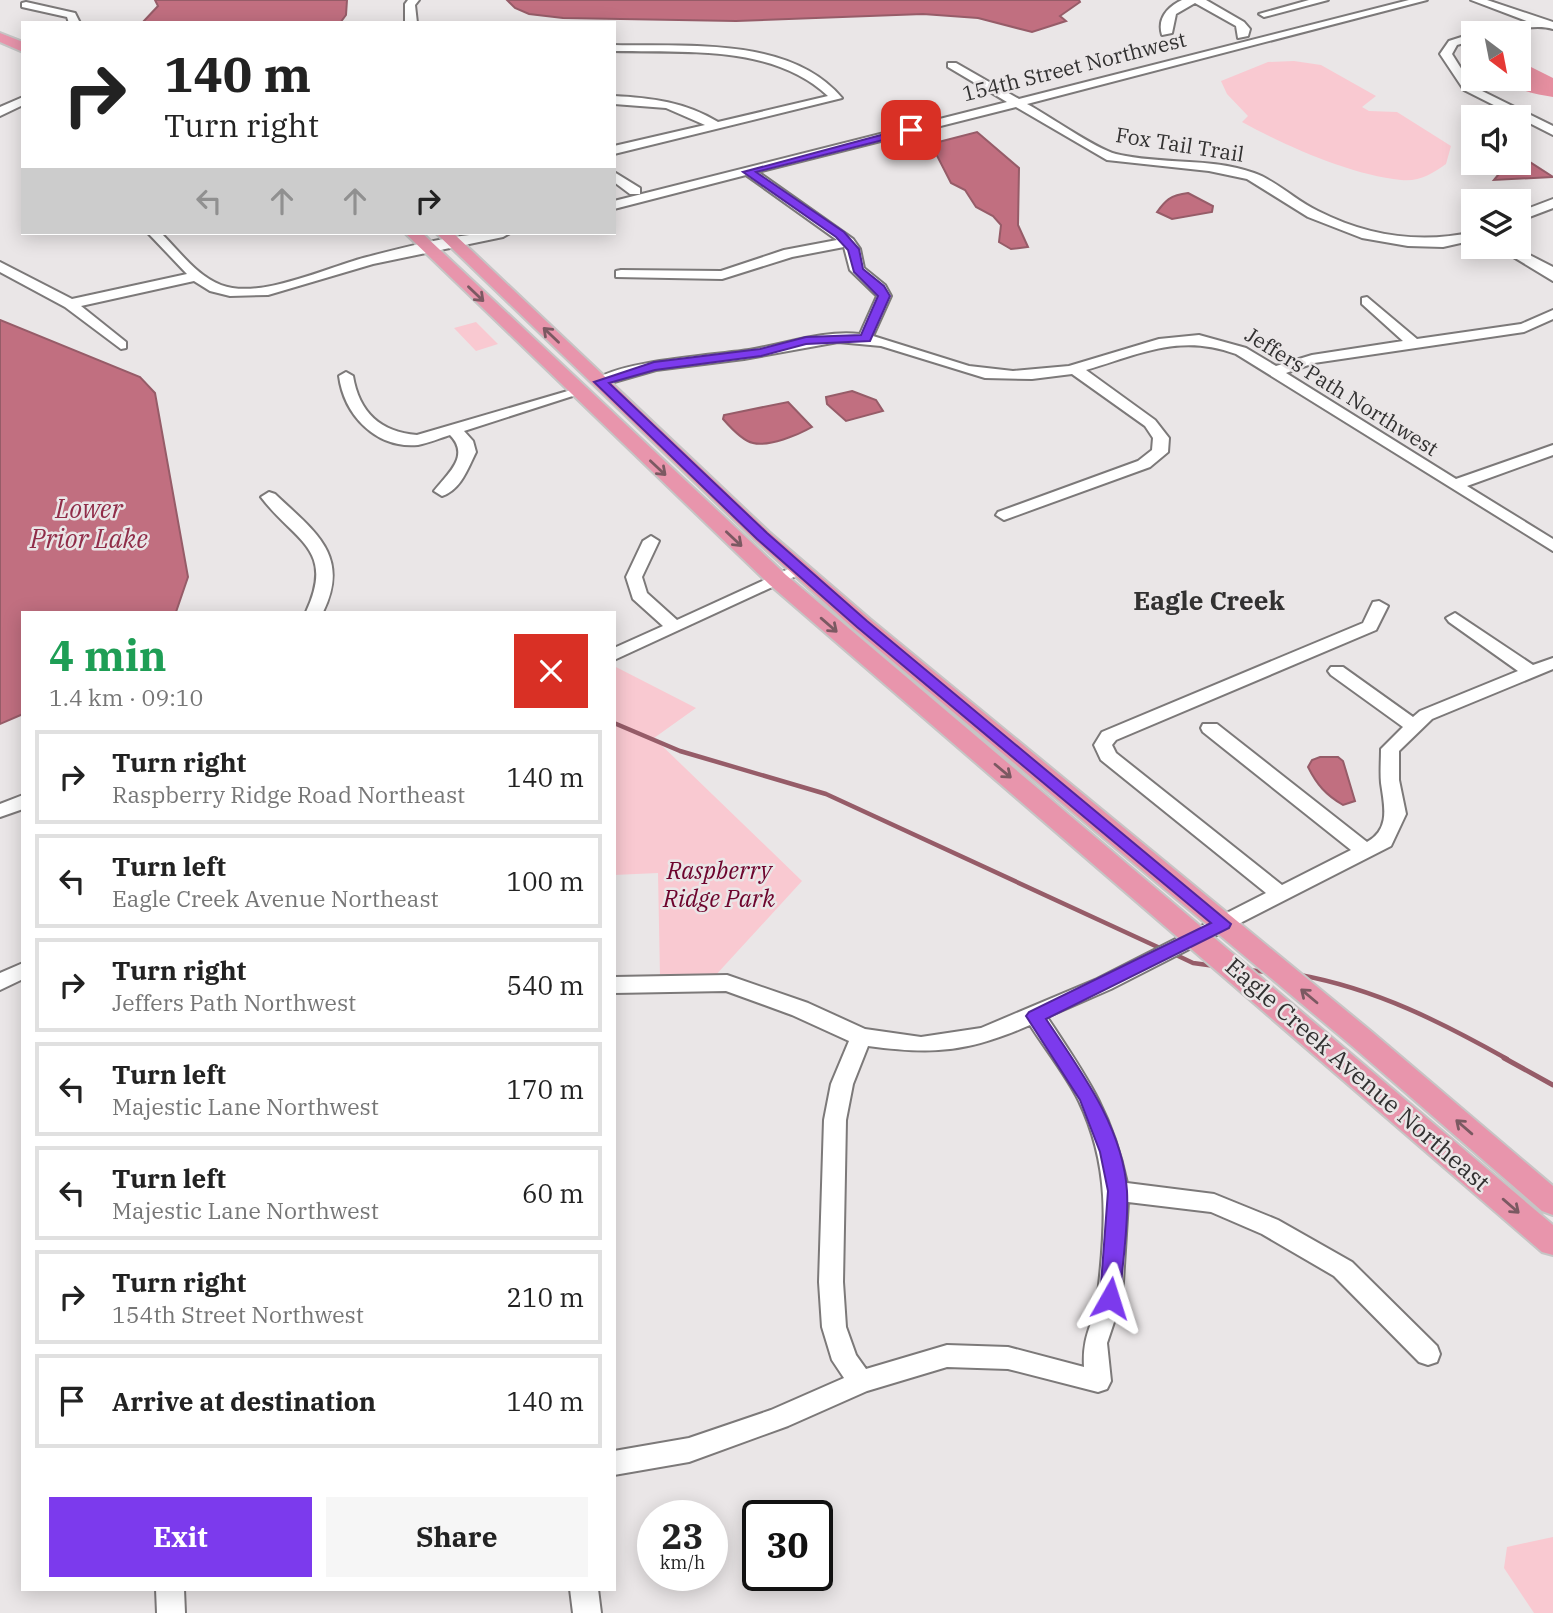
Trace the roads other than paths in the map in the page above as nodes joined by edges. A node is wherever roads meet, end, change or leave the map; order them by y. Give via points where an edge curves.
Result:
1 (414, 0) edge
2 (1192, 0) edge
3 (1198, 0) edge
4 (1323, 0) edge
5 (1385, 0) edge
6 (1422, 0) edge
7 (1476, 0) edge
8 (1496, 0) edge
9 (26, 5) dead end
10 (1224, 13) junction
11 (1264, 14) dead end
12 (74, 21) edge
13 (411, 21) edge
14 (1549, 22) edge
15 (1531, 25) edge
16 (1267, 29) junction
17 (1166, 33) dead end
18 (1242, 36) junction
19 (0, 37) edge
20 (1461, 40) edge
21 (21, 47) edge
22 (616, 48) edge
23 (1180, 61) junction
24 (952, 65) dead end
25 (1461, 77) edge
26 (1474, 91) edge
27 (616, 100) edge
28 (1011, 100) junction
29 (21, 101) edge
30 (0, 112) edge
31 (714, 125) junction
32 (1553, 131) edge
33 (616, 150) edge
34 (748, 172) junction
35 (616, 177) edge
36 (635, 191) junction
37 (616, 196) edge
38 (1553, 202) edge
39 (616, 205) edge
40 (1531, 212) edge
41 (156, 235) edge
42 (415, 235) edge
43 (478, 235) edge
44 (453, 237) edge
45 (1461, 239) edge
46 (848, 242) junction
47 (427, 246) junction
48 (1527, 259) edge
49 (0, 266) edge
50 (621, 274) dead end
51 (198, 276) junction
52 (1553, 277) edge
53 (1367, 301) dead end
54 (70, 304) junction
55 (1553, 314) edge
56 (865, 339) junction
57 (121, 345) dead end
58 (1415, 345) junction
59 (1075, 369) junction
60 (1274, 372) junction
61 (346, 376) dead end
62 (600, 382) junction
63 (578, 392) junction
64 (454, 430) junction
65 (666, 446) junction
66 (1553, 450) edge
67 (1454, 485) junction
68 (442, 491) dead end
69 (270, 498) dead end
70 (1004, 514) dead end
71 (651, 541) dead end
72 (1553, 546) edge
73 (790, 575) junction
74 (1379, 606) dead end
75 (316, 611) edge
76 (1455, 618) dead end
77 (673, 626) junction
78 (616, 654) edge
79 (1553, 663) edge
80 (1336, 671) dead end
81 (1530, 671) junction
82 (1414, 726) junction
83 (1210, 728) dead end
84 (21, 802) edge
85 (0, 811) edge
86 (1367, 852) junction
87 (1280, 894) junction
88 (1223, 924) junction
89 (1197, 936) junction
90 (21, 971) edge
91 (0, 982) edge
92 (616, 985) edge
93 (1035, 1016) junction
94 (861, 1037) junction
95 (1117, 1191) junction
96 (1553, 1203) edge
97 (1553, 1243) edge
98 (1428, 1354) dead end
99 (861, 1382) junction
100 (616, 1463) edge
101 (170, 1591) edge
102 (584, 1591) edge
103 (172, 1613) edge
104 (587, 1613) edge

1 - 13 street
2 - 17 street via 1177,5 1169,14
3 - 10 street
4 - 11 street
5 - 16 street, 154th Street Northwest
6 - 23 street, 154th Street Northwest
7 - 14 street
8 - 14 street
9 - 12 street via 71,15
10 - 16 street
10 - 18 street via 1244,29
14 - 15 street
16 - 18 street, 154th Street Northwest
16 - 23 street via 1267,34
18 - 28 street, 154th Street Northwest
19 - 21 main road
20 - 25 street via 1446,54
22 - 31 street via 707,51 781,63 809,74 836,98
23 - 28 street, 154th Street Northwest
24 - 28 street, Fox Tail Trail
26 - 32 street
27 - 31 street via 690,109
28 - 34 street, 154th Street Northwest
28 - 36 street, 154th Street Northwest
28 - 45 street, Fox Tail Trail via 1111,157 1251,176 1313,214 1367,235 1408,242
29 - 30 street
31 - 33 street
34 - 39 street, 154th Street Northwest
34 - 46 street
35 - 36 street
36 - 37 street, 154th Street Northwest
38 - 40 street
41 - 51 street
42 - 47 main road, Eagle Creek Avenue Northeast
43 - 44 street
44 - 47 street
62 -> 44 main road, Eagle Creek Avenue Northeast
46 - 50 street via 789,253 722,275
46 - 56 street via 858,270 884,296
47 - 51 street via 242,295 216,291
47 -> 63 main road, Eagle Creek Avenue Northeast
48 - 52 street
49 - 54 street
51 - 54 street
53 - 58 street
54 - 57 street
55 - 58 street via 1524,328
56 - 59 street, Jeffers Path Northwest via 957,369 1003,375
56 - 62 street, Jeffers Path Northwest via 806,341 761,352 654,366
58 - 60 street via 1312,359
59 - 60 street, Jeffers Path Northwest via 1179,338 1202,338 1221,341
59 - 70 street via 1150,423 1161,438 1160,452 1144,464
60 - 67 street, Jeffers Path Northwest
61 - 64 street via 350,399 381,434 418,440
62 - 65 main road, Eagle Creek Avenue Northeast
63 - 64 street
63 - 65 main road via 592,392 635,429
63 -> 73 main road, Eagle Creek Avenue Northeast
64 - 68 street via 468,452 457,476
65 - 73 main road, Eagle Creek Avenue Northeast
66 - 67 street
67 - 72 street, Jeffers Path Northwest
69 - 75 street via 323,551 328,570
71 - 77 street via 634,577 639,594
73 - 77 street
73 - 88 main road, Eagle Creek Avenue Northeast
73 -> 89 main road, Eagle Creek Avenue Northeast
74 - 87 street via 1370,626 1109,736 1103,746 1108,756
76 - 81 street
77 - 78 street
79 - 81 street
80 - 82 street
81 - 82 street via 1426,715
82 - 86 street via 1390,748 1396,814 1384,841
83 - 86 street
84 - 85 street
86 - 87 street
87 - 88 street
88 - 89 street
96 -> 88 main road, Eagle Creek Avenue Northeast
89 - 93 street
89 -> 97 main road, Eagle Creek Avenue Northeast
90 - 91 street
92 - 94 street via 727,983
93 - 94 street via 984,1036 921,1045
93 - 95 street via 1088,1098 1109,1152
94 - 99 street via 842,1084 835,1120 831,1282 834,1326 845,1360
95 - 98 street via 1214,1203 1270,1227 1343,1269
95 - 99 street via 1110,1298 1095,1343 1098,1381 1008,1358 947,1356
99 - 100 street via 689,1450
101 - 103 street
102 - 104 street

